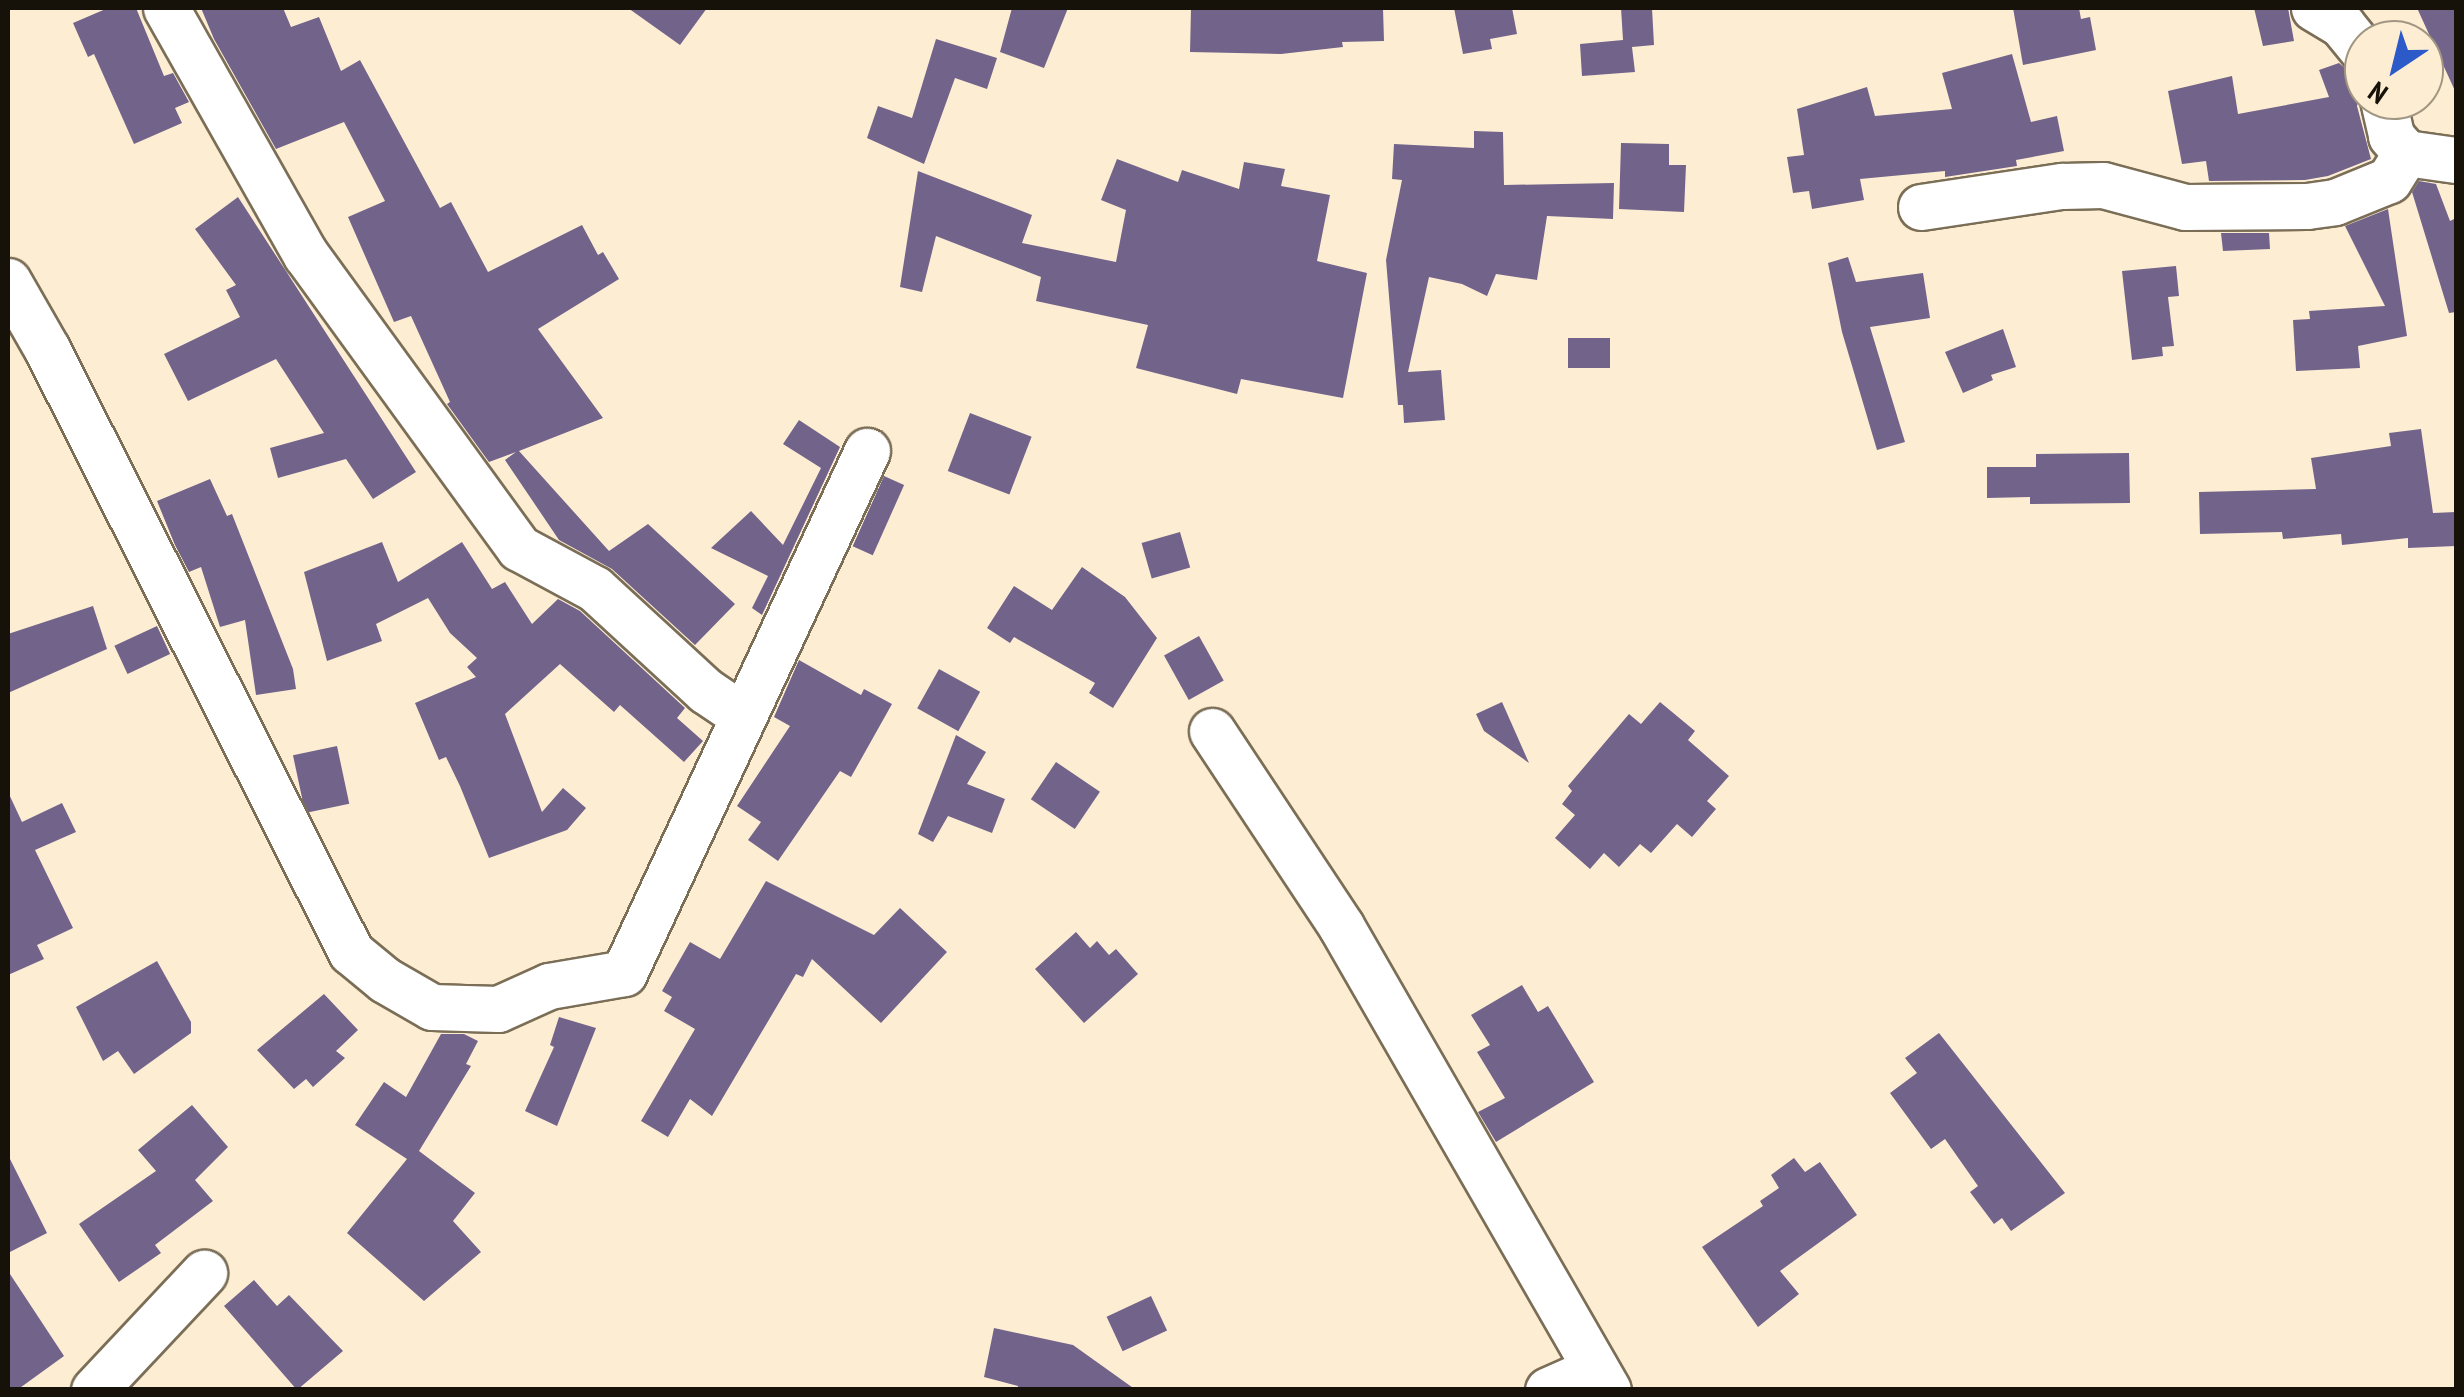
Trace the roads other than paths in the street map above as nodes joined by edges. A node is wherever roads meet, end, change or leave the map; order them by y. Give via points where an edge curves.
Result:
1 (166, 8) edge
2 (2314, 8) edge
3 (2344, 27) edge
4 (2387, 120) edge
5 (2406, 153) junction
6 (2456, 160) edge
7 (1921, 207) dead end
8 (8, 281) edge
9 (867, 451) dead end
10 (743, 716) junction
11 (1212, 731) dead end
12 (204, 1273) dead end
13 (1602, 1379) edge
14 (94, 1390) edge
15 (1548, 1390) edge

1 - 10 street via 306,255 519,548 595,589 706,691
2 - 3 street
4 - 5 street
5 - 6 street
5 - 7 street via 2389,180 2307,206 2185,208 2102,185
8 - 10 street via 351,952 400,989 432,1007 498,1008 549,986 624,973
9 - 10 street
11 - 13 street via 1341,926
12 - 14 street
13 - 15 street

